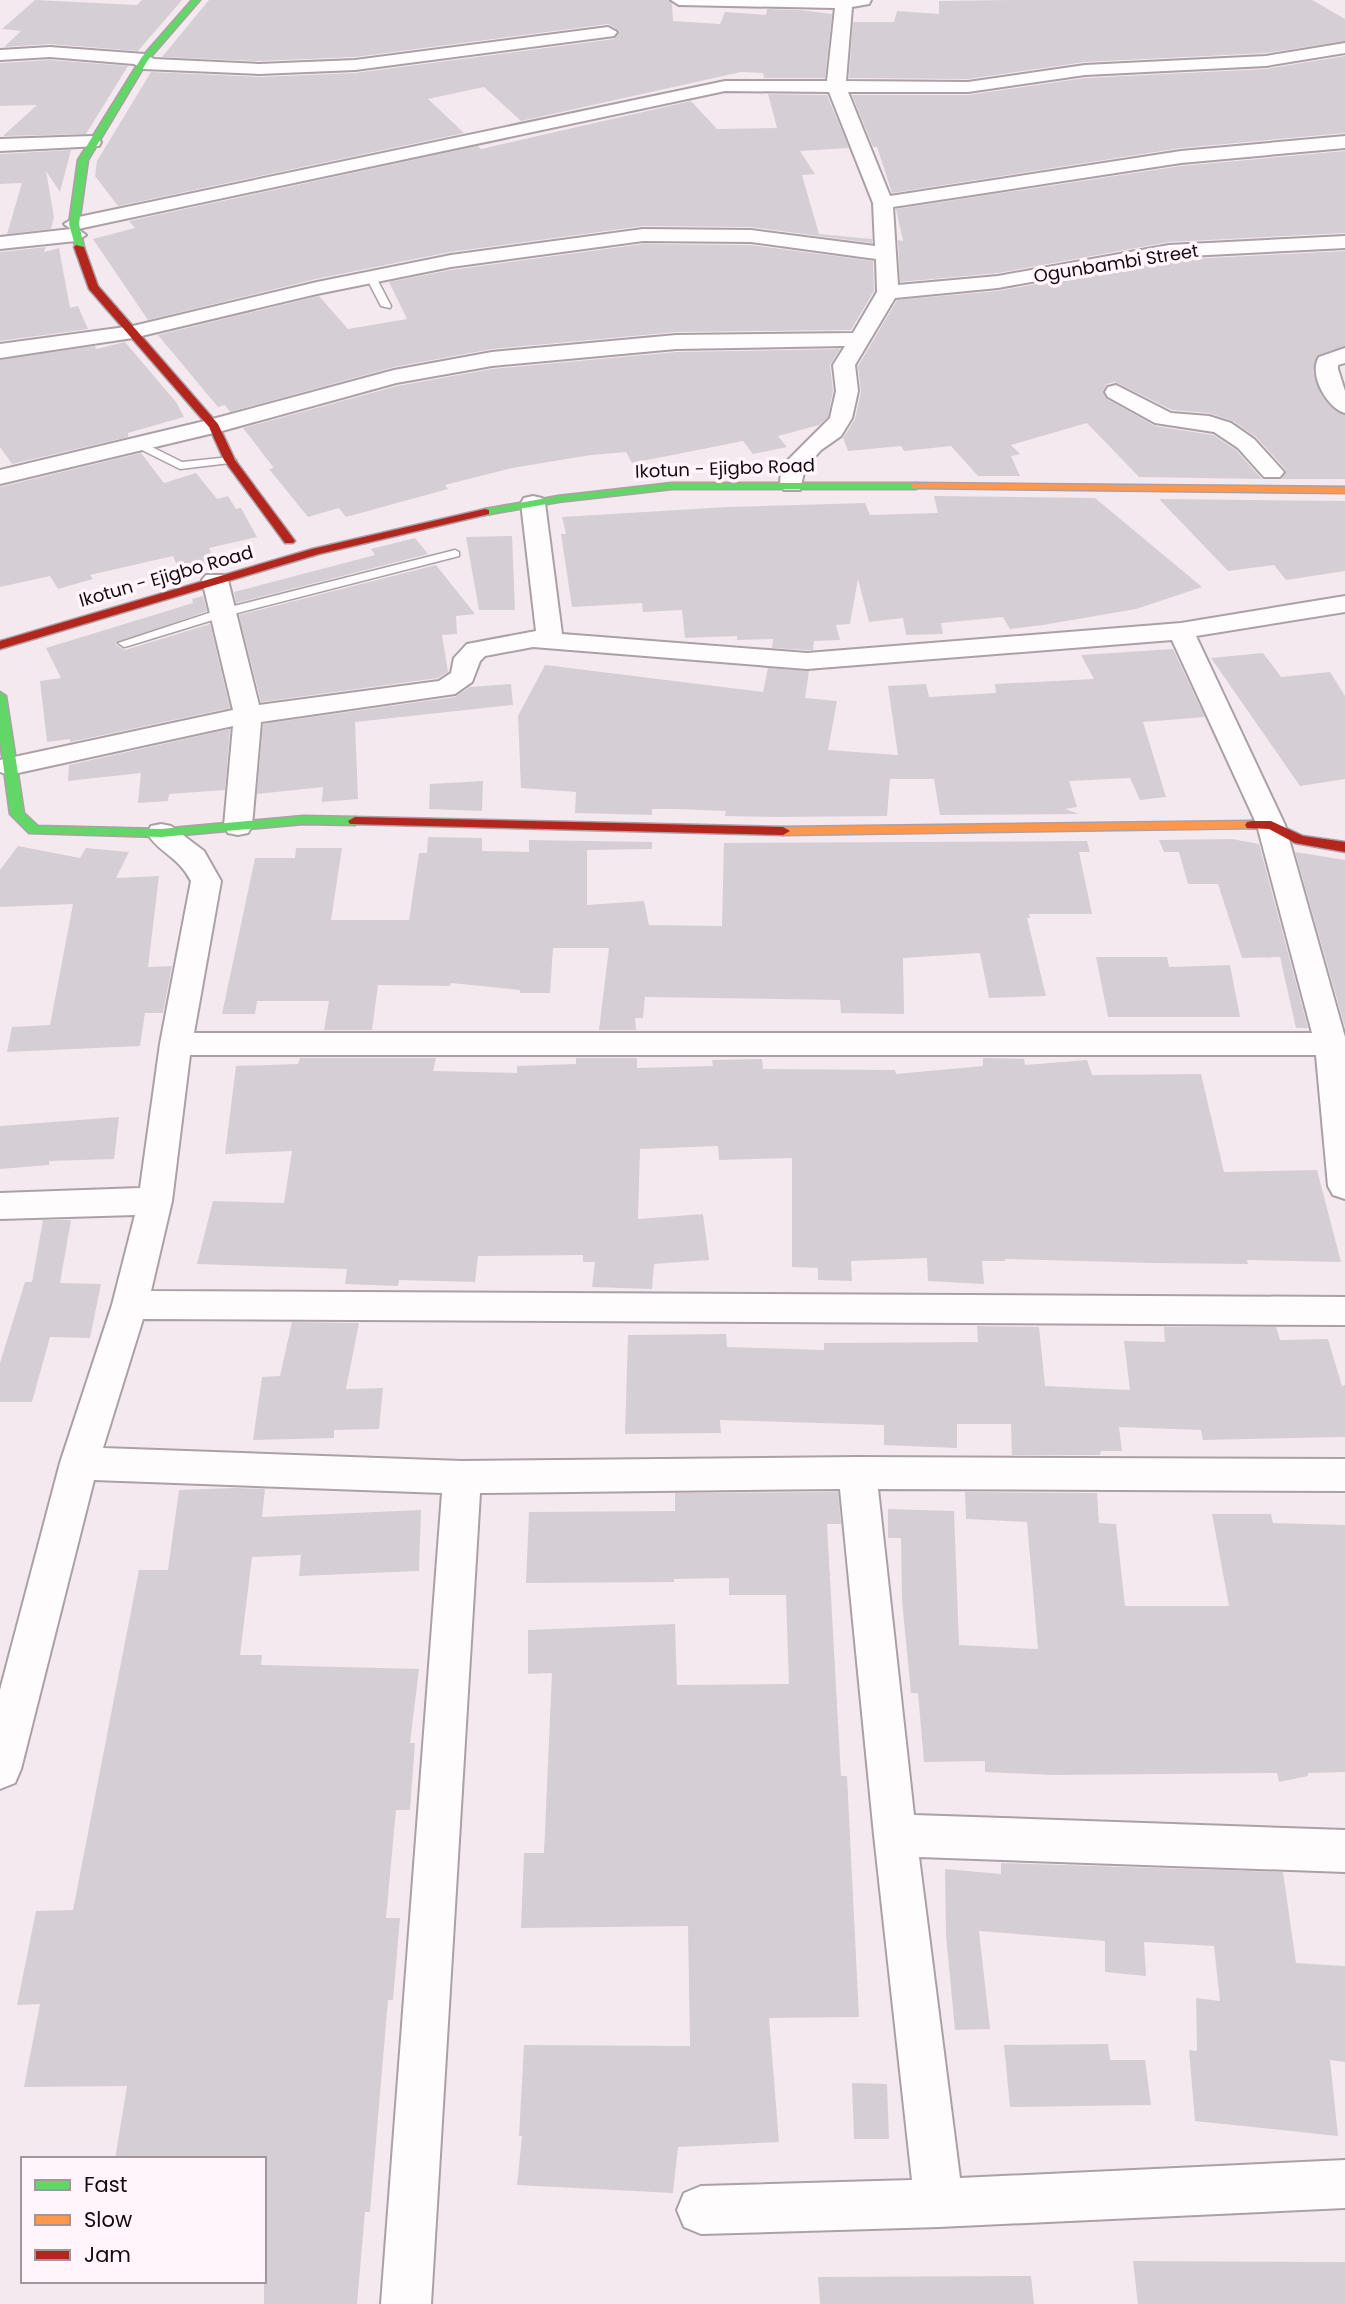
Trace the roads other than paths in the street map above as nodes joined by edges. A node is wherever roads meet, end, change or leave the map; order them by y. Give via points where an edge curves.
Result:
1 (197, 0) edge
2 (679, 0) edge
3 (854, 1) edge
4 (608, 32) dead end
5 (1345, 48) edge
6 (0, 55) edge
7 (144, 61) junction
8 (836, 86) junction
9 (92, 142) junction
10 (1345, 142) edge
11 (0, 145) edge
12 (883, 203) junction
13 (75, 229) junction
14 (1345, 242) edge
15 (0, 243) edge
16 (886, 254) junction
17 (372, 277) junction
18 (888, 292) junction
19 (386, 306) dead end
20 (133, 332) junction
21 (858, 339) junction
22 (0, 351) edge
23 (1345, 355) edge
24 (1116, 393) dead end
25 (1345, 406) edge
26 (214, 426) junction
27 (138, 444) junction
28 (230, 460) junction
29 (821, 467) dead end
30 (743, 469) dead end
31 (1245, 472) dead end
32 (1278, 472) joint
33 (789, 473) junction
34 (0, 477) edge
35 (1345, 490) edge
36 (464, 499) dead end
37 (533, 503) junction
38 (326, 531) dead end
39 (455, 554) dead end
40 (215, 580) junction
41 (1345, 604) edge
42 (222, 613) junction
43 (1181, 631) junction
44 (550, 639) junction
45 (124, 643) dead end
46 (0, 645) edge
47 (0, 699) edge
48 (248, 715) junction
49 (9, 766) junction
50 (1271, 825) junction
51 (239, 826) junction
52 (161, 832) junction
53 (1345, 847) edge
54 (176, 1044) junction
55 (1331, 1044) junction
56 (1345, 1186) edge
57 (155, 1202) junction
58 (0, 1206) edge
59 (130, 1305) junction
60 (1345, 1311) edge
61 (79, 1464) junction
62 (857, 1473) junction
63 (1345, 1475) edge
64 (462, 1477) junction
65 (0, 1769) edge
66 (895, 1835) junction
67 (1345, 1852) edge
68 (1345, 2184) edge
69 (939, 2203) junction
70 (701, 2210) dead end
71 (405, 2304) edge

1 - 7 street
2 - 3 street
3 - 8 street
4 - 7 street via 355,65 259,69
5 - 8 street via 1266,61 1085,70 968,87
6 - 7 street via 74,53
7 - 9 street
8 - 12 street
8 - 13 street via 710,88
9 - 11 street
9 - 13 street via 80,171
10 - 12 street via 1181,157
12 - 16 street
13 - 15 street
13 - 20 street via 85,273
14 - 18 street, Ogunbambi Street via 1169,251 999,282
16 - 17 street via 751,236 643,235 451,261
16 - 18 street
17 - 19 lane
17 - 20 street
18 - 21 street
20 - 22 street
20 - 26 street
21 - 26 street via 676,342 492,359 394,377
21 - 33 street via 844,365 847,391 841,418
23 - 25 street via 1326,362 1331,388
24 - 32 street via 1161,418 1228,430
26 - 27 street
26 - 28 street
27 - 28 lane via 180,466
27 - 34 street
28 - 38 street via 282,542
29 - 33 street, Ikotun - Ejigbo Road
30 - 36 street, Ikotun - Ejigbo Road via 640,474
31 - 32 street
33 - 35 street, Ikotun - Ejigbo Road
33 - 37 street, Ikotun - Ejigbo Road
37 - 40 street, Ikotun - Ejigbo Road via 397,532
37 - 44 street
39 - 42 lane
40 - 42 street
40 - 46 street, Ikotun - Ejigbo Road
41 - 43 street
42 - 45 lane
42 - 48 street
43 - 44 street via 807,661
43 - 50 street
44 - 48 street via 476,650 467,658 463,676 446,688
47 - 49 street
48 - 49 street
48 - 51 street
49 - 52 street via 17,814 34,830
50 - 51 street via 776,831 303,820
50 - 53 street via 1300,840
50 - 55 street
51 - 52 street
52 - 54 street via 194,858 206,881
54 - 55 street
54 - 57 street
55 - 56 street
57 - 58 street
57 - 59 street
59 - 60 street
59 - 61 street
61 - 64 street
61 - 65 street
62 - 63 street
62 - 64 street
62 - 66 street
64 - 71 street
66 - 67 street
66 - 69 street
68 - 69 street
69 - 70 street

